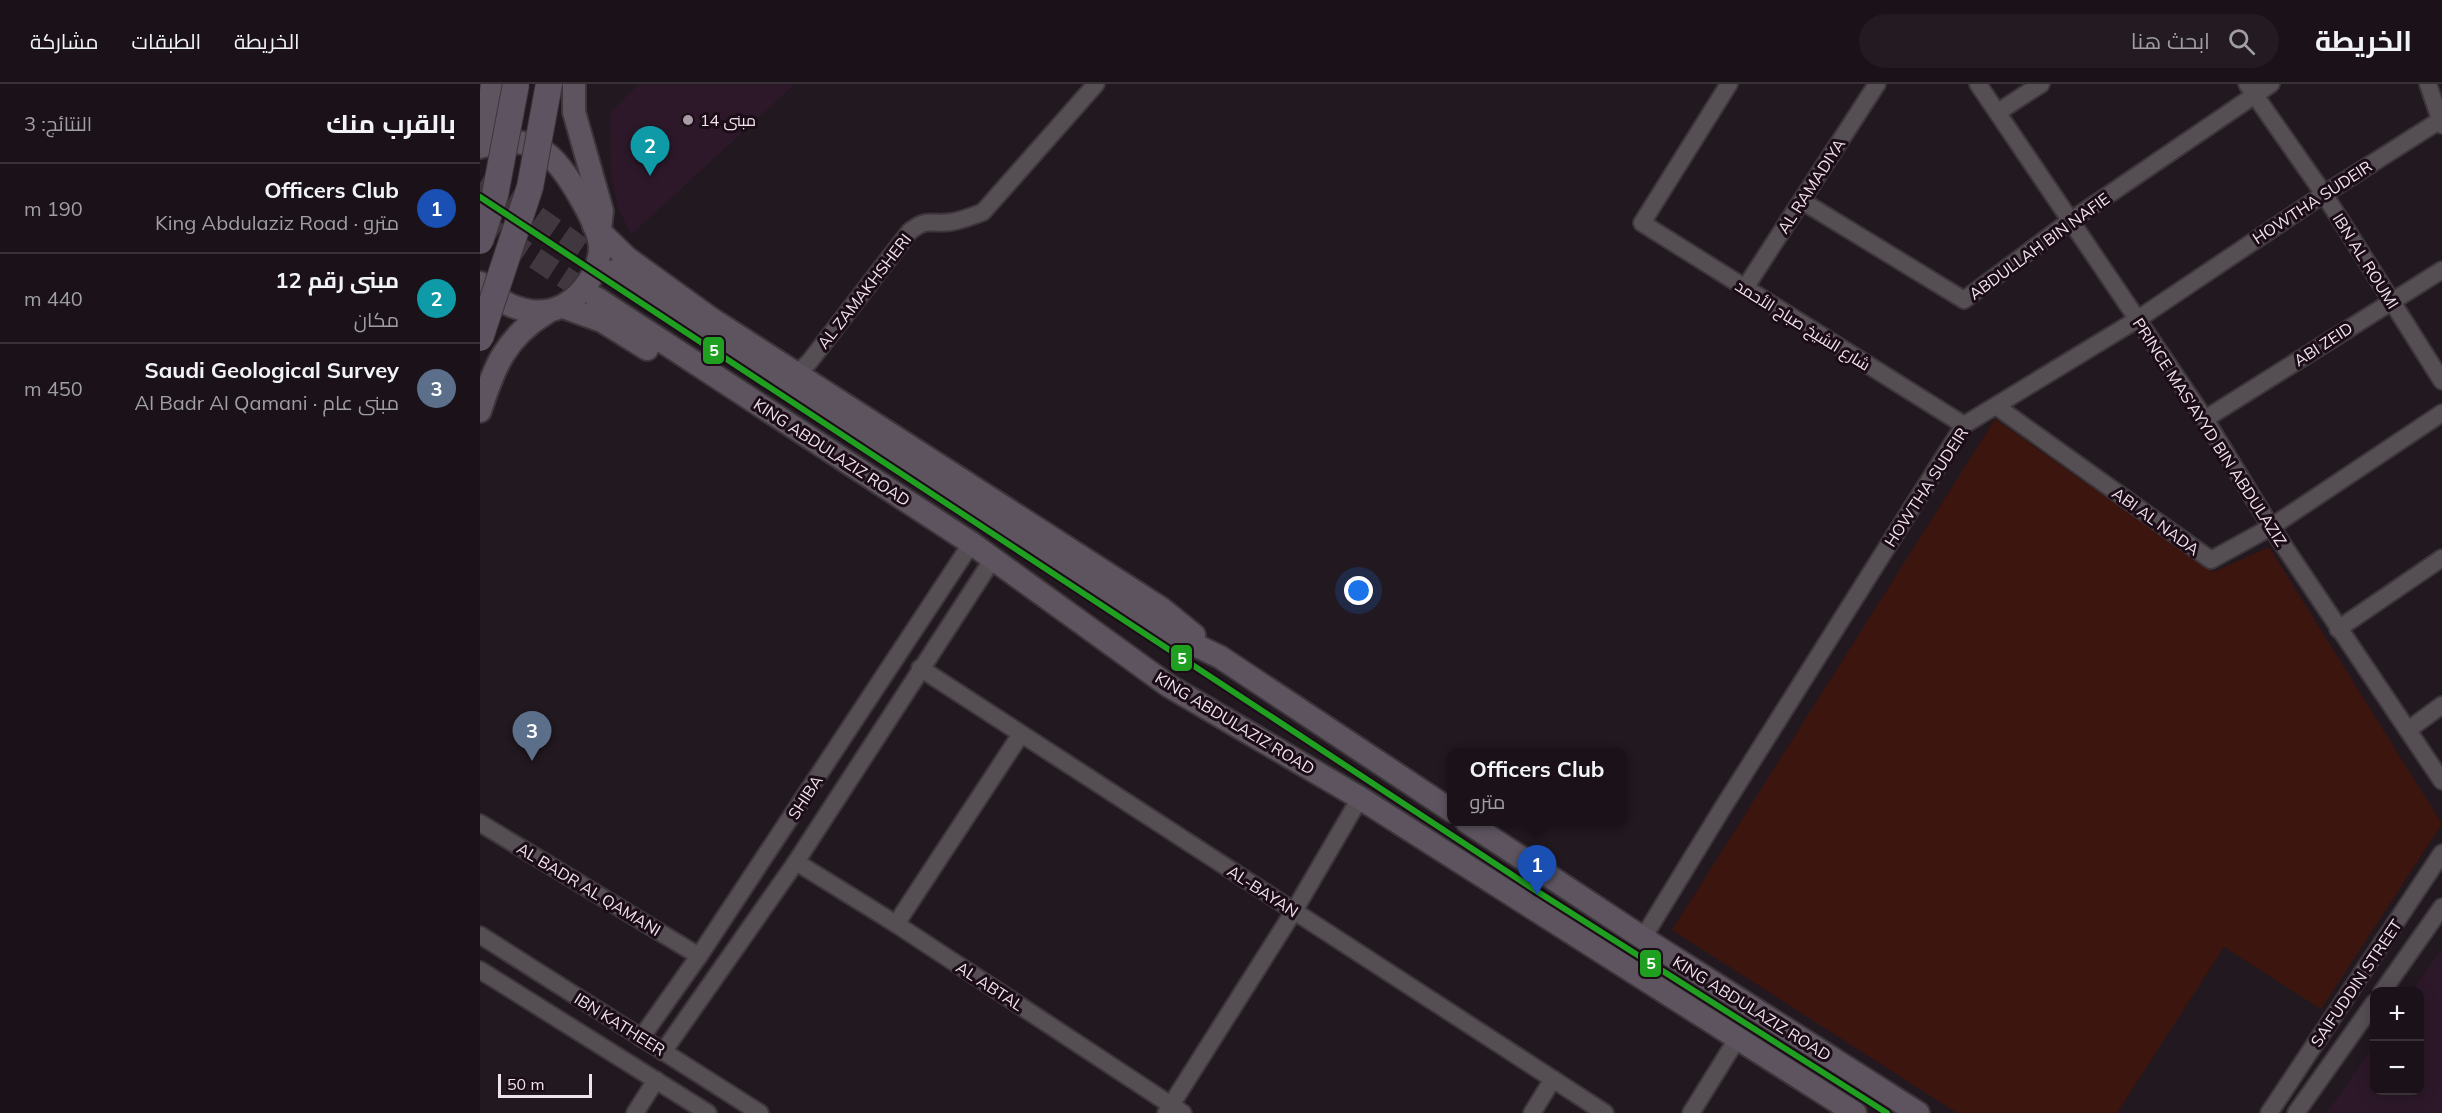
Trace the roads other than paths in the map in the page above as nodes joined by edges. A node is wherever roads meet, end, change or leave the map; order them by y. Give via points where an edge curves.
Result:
1 (492, 84) edge
2 (516, 84) edge
3 (549, 84) edge
4 (574, 84) edge
5 (1096, 84) edge
6 (1729, 84) edge
7 (1877, 84) edge
8 (1978, 84) edge
9 (2041, 84) edge
10 (2271, 84) edge
11 (2428, 84) edge
12 (2251, 90) edge
13 (1998, 112) junction
14 (2441, 121) edge
15 (482, 146) edge
16 (2324, 194) junction
17 (1802, 201) junction
18 (2070, 221) junction
19 (598, 234) junction
20 (480, 241) edge
21 (2442, 270) edge
22 (614, 271) tunnel mouth
23 (480, 283) edge
24 (1745, 288) junction
25 (596, 298) tunnel mouth
26 (2390, 301) junction
27 (555, 310) junction
28 (2138, 319) junction
29 (480, 338) edge
30 (796, 375) junction
31 (2442, 381) edge
32 (1996, 405) junction
33 (480, 411) edge
34 (2442, 413) edge
35 (2205, 419) junction
36 (1964, 425) junction
37 (2271, 526) junction
38 (965, 553) junction
39 (2442, 558) edge
40 (987, 568) junction
41 (2338, 629) junction
42 (1220, 657) junction
43 (920, 668) junction
44 (1168, 686) junction
45 (2442, 705) edge
46 (2408, 729) junction
47 (1021, 734) junction
48 (2442, 780) edge
49 (1360, 798) junction
50 (1447, 808) edge
51 (480, 823) edge
52 (1473, 826) edge
53 (2442, 853) edge
54 (796, 862) junction
55 (2442, 907) edge
56 (1294, 911) junction
57 (896, 924) junction
58 (480, 935) edge
59 (1643, 938) junction
60 (699, 956) junction
61 (480, 970) edge
62 (2386, 987) edge
63 (2370, 1009) edge
64 (641, 1038) junction
65 (1737, 1039) junction
66 (663, 1052) junction
67 (1553, 1079) junction
68 (656, 1080) junction
69 (1173, 1110) edge
70 (635, 1113) edge
71 (708, 1113) edge
72 (760, 1113) edge
73 (1532, 1113) edge
74 (1605, 1113) edge
75 (1691, 1113) edge
76 (1855, 1113) edge
77 (1918, 1113) edge
78 (2269, 1113) edge
79 (2296, 1113) edge

1 - 15 main road
2 - 20 highway, bridge via 495,195
3 - 29 highway, bridge via 530,187
4 - 19 main road via 574,112 603,212
5 - 30 street, AL ZAMAKHSHERI via 983,212 948,223 923,221 910,231
6 - 24 street, شارع الشيخ صباح الأحمد via 1642,223
7 - 17 street, AL RAMADIYA
8 - 13 street, PRINCE MAS'AYYD BIN ABDULAZIZ
9 - 13 street
10 - 12 street, ABDULLAH BIN NAFIE
11 - 14 street
12 - 16 street, IBN AL ROUMI
12 - 18 street, ABDULLAH BIN NAFIE
13 - 18 street, PRINCE MAS'AYYD BIN ABDULAZIZ
14 - 16 street, HOWTHA SUDEIR
15 - 19 main road via 510,141 547,154 572,185
16 - 26 street, IBN AL ROUMI
16 - 28 street, HOWTHA SUDEIR
17 - 18 street, ABDULLAH BIN NAFIE via 1964,300
17 - 24 street, AL RAMADIYA
18 - 28 street, PRINCE MAS'AYYD BIN ABDULAZIZ
19 - 27 main road via 598,266 593,275 578,295
19 - 30 main road via 710,318
21 - 26 street, ABI ZEID
22 - 42 main road, KING ABDULAZIZ ROAD via 969,509 1145,621
23 - 27 main road via 509,305 526,310
24 - 36 street, شارع الشيخ صباح الأحمد
25 - 44 main road, KING ABDULAZIZ ROAD via 971,543
26 - 31 street, IBN AL ROUMI
26 - 35 street, ABI ZEID
27 - 33 main road via 530,322 514,337 489,382
27 - 38 main road via 602,321
28 - 32 street, HOWTHA SUDEIR
28 - 35 street, PRINCE MAS'AYYD BIN ABDULAZIZ
30 - 42 main road via 1162,609
32 - 36 street, HOWTHA SUDEIR
32 - 37 street, ABI AL NADA via 2211,560
34 - 37 street, ABI AL NADA
35 - 37 street, PRINCE MAS'AYYD BIN ABDULAZIZ
36 - 59 street, HOWTHA SUDEIR
37 - 41 street, PRINCE MAS'AYYD BIN ABDULAZIZ
38 - 40 main road
38 - 60 street, SHIBA
39 - 41 street
40 - 43 street, SHIBA
40 - 44 main road
41 - 46 street, PRINCE MAS'AYYD BIN ABDULAZIZ
42 - 50 main road, KING ABDULAZIZ ROAD
43 - 47 street, AL-BAYAN
43 - 54 street, SHIBA
44 - 49 main road, KING ABDULAZIZ ROAD
45 - 46 street
46 - 48 street, PRINCE MAS'AYYD BIN ABDULAZIZ
47 - 56 street, AL-BAYAN
47 - 57 street
49 - 56 street
49 - 65 main road, KING ABDULAZIZ ROAD
51 - 60 street, AL BADR AL QAMANI
52 - 59 main road, KING ABDULAZIZ ROAD
53 - 78 street, SAIFUDDIN STREET
54 - 57 street, AL ABTAL
54 - 66 street, SHIBA
55 - 62 street, SAIFUDDIN STREET
56 - 67 street, AL-BAYAN
56 - 69 street
57 - 69 street, AL ABTAL
58 - 64 street, IBN KATHEER
59 - 77 main road, KING ABDULAZIZ ROAD
60 - 64 street, SHIBA
61 - 68 street, IBN KATHEER
63 - 79 street, SAIFUDDIN STREET
64 - 66 street, IBN KATHEER
65 - 75 street
65 - 76 main road, KING ABDULAZIZ ROAD
66 - 72 street, IBN KATHEER
67 - 73 street
67 - 74 street, AL-BAYAN
68 - 70 street
68 - 71 street, IBN KATHEER

